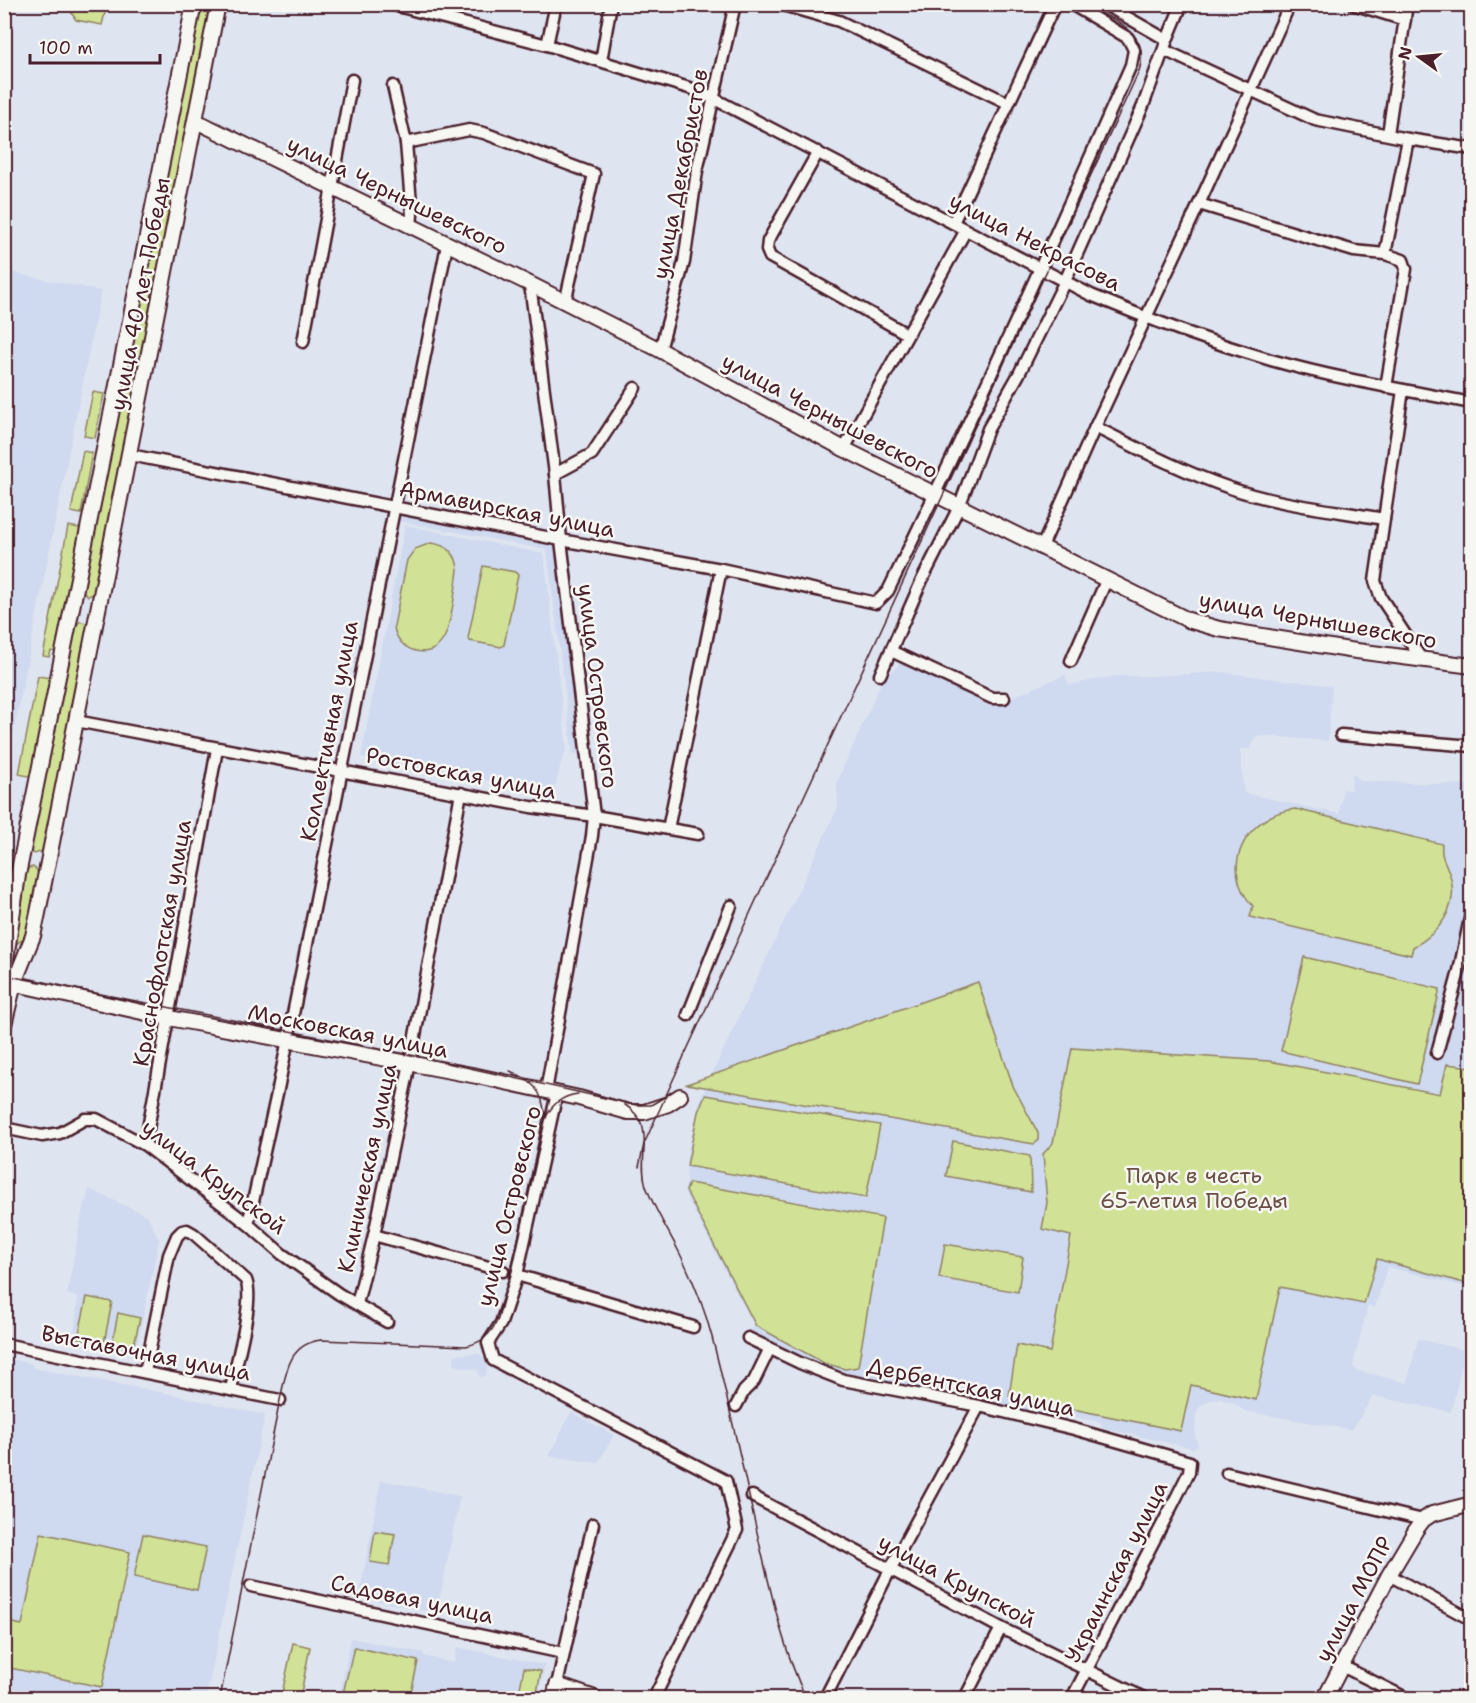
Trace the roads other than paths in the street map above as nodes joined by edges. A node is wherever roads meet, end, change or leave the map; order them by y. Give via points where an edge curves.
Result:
1 (194, 4) edge
2 (218, 4) edge
3 (390, 4) edge
4 (556, 4) edge
5 (611, 4) edge
6 (735, 4) edge
7 (779, 4) edge
8 (1055, 4) edge
9 (1071, 4) edge
10 (1104, 4) edge
11 (1182, 4) edge
12 (1290, 4) edge
13 (1353, 4) edge
14 (1407, 4) edge
15 (1405, 21) junction
16 (547, 45) junction
17 (1165, 45) junction
18 (601, 61) junction
19 (352, 80) dead end
20 (393, 86) dead end
21 (1250, 90) junction
22 (714, 99) junction
23 (1008, 103) junction
24 (196, 121) junction
25 (1388, 134) junction
26 (1408, 139) junction
27 (406, 143) junction
28 (1472, 149) edge
29 (818, 152) junction
30 (332, 187) junction
31 (1200, 204) junction
32 (953, 223) junction
33 (411, 226) junction
34 (966, 230) junction
35 (447, 244) junction
36 (1385, 254) junction
37 (1041, 268) junction
38 (1065, 281) junction
39 (530, 284) junction
40 (565, 303) junction
41 (1145, 318) junction
42 (907, 334) junction
43 (303, 342) dead end
44 (660, 350) junction
45 (1386, 387) junction
46 (635, 388) dead end
47 (1403, 390) junction
48 (1472, 403) edge
49 (1095, 427) junction
50 (844, 449) junction
51 (130, 455) junction
52 (555, 474) junction
53 (935, 495) junction
54 (394, 506) junction
55 (959, 507) junction
56 (1384, 519) junction
57 (561, 540) junction
58 (1041, 549) junction
59 (721, 569) junction
60 (1106, 581) junction
61 (77, 588) junction
62 (101, 592) junction
63 (70, 626) junction
64 (94, 631) junction
65 (891, 651) junction
66 (1422, 660) junction
67 (1071, 661) dead end
68 (1472, 666) edge
69 (880, 675) dead end
70 (1004, 698) dead end
71 (76, 721) junction
72 (1341, 735) dead end
73 (1472, 746) edge
74 (217, 749) junction
75 (341, 770) junction
76 (461, 793) junction
77 (594, 816) junction
78 (669, 829) junction
79 (698, 834) dead end
80 (25, 845) junction
81 (49, 850) junction
82 (14, 901) junction
83 (731, 906) dead end
84 (1472, 909) edge
85 (4, 929) edge
86 (8, 979) edge
87 (688, 1015) dead end
88 (169, 1018) junction
89 (4, 1025) edge
90 (287, 1041) junction
91 (1437, 1053) dead end
92 (409, 1064) junction
93 (552, 1092) junction
94 (680, 1096) dead end
95 (4, 1128) edge
96 (145, 1144) junction
97 (248, 1224) junction
98 (374, 1235) junction
99 (503, 1271) dead end
100 (517, 1275) junction
101 (357, 1304) junction
102 (387, 1322) dead end
103 (693, 1327) dead end
104 (748, 1338) dead end
105 (4, 1344) edge
106 (770, 1348) junction
107 (145, 1372) junction
108 (231, 1390) junction
109 (280, 1400) dead end
110 (736, 1406) dead end
111 (979, 1406) junction
112 (1190, 1462) joint
113 (1227, 1473) dead end
114 (752, 1497) dead end
115 (1472, 1503) edge
116 (1423, 1520) junction
117 (593, 1524) dead end
118 (891, 1568) junction
119 (1389, 1575) junction
120 (251, 1586) dead end
121 (1472, 1620) edge
122 (1001, 1628) junction
123 (563, 1653) junction
124 (1342, 1666) junction
125 (1087, 1670) junction
126 (556, 1692) edge
127 (595, 1698) edge
128 (654, 1698) edge
129 (825, 1698) edge
130 (965, 1698) edge
131 (1072, 1698) edge
132 (1144, 1698) edge
133 (1325, 1698) edge
134 (1406, 1698) edge

1 - 61 main road, улица 40 лет Победы
2 - 24 main road, улица 40 лет Победы
3 - 16 street, улица Некрасова
4 - 16 street
5 - 18 street
6 - 22 street, улица Декабристов
7 - 23 street via 838,21
8 - 23 street
9 - 37 street via 1128,38 1134,50 1131,65
10 - 17 street
11 - 17 street
12 - 21 street
13 - 15 street
14 - 15 street
15 - 25 street
16 - 18 street, улица Некрасова
17 - 21 street
17 - 38 street via 1143,106
18 - 22 street, улица Некрасова
19 - 30 street
20 - 27 street
21 - 25 street via 1315,120
21 - 31 street
22 - 29 street, улица Некрасова
22 - 44 street, улица Декабристов via 697,171 684,262
23 - 32 street
24 - 30 main road, улица Чернышевского
24 - 51 main road, улица 40 лет Победы
25 - 26 street
26 - 28 street
26 - 36 street
27 - 33 street
27 - 40 street via 469,130 594,174
29 - 32 street, улица Некрасова
29 - 42 street via 768,241 770,257
30 - 33 main road, улица Чернышевского
30 - 43 street
31 - 36 street via 1354,251
31 - 41 street
32 - 34 street, улица Некрасова
33 - 35 main road, улица Чернышевского
34 - 37 street, улица Некрасова
34 - 42 street
35 - 39 main road, улица Чернышевского
35 - 54 street, Коллективная улица
36 - 45 street via 1404,260 1406,268
37 - 38 street, улица Некрасова
37 - 53 street
38 - 41 street, улица Некрасова
38 - 55 street via 988,429
39 - 40 main road, улица Чернышевского
39 - 52 street, улица Островского
40 - 44 main road, улица Чернышевского
41 - 45 street, улица Некрасова via 1271,360
41 - 49 street
42 - 50 street
44 - 50 main road, улица Чернышевского
45 - 47 street, улица Некрасова
46 - 52 street via 592,454
47 - 48 street, улица Некрасова
47 - 56 street
49 - 56 street via 1229,488
49 - 58 street
50 - 53 main road, улица Чернышевского
51 - 54 street, Армавирская улица
51 - 62 main road, улица 40 лет Победы
52 - 57 street, улица Островского
53 - 55 main road, улица Чернышевского
53 - 59 street, Армавирская улица via 888,591 876,603
54 - 57 street, Армавирская улица
54 - 75 street, Коллективная улица
55 - 58 main road, улица Чернышевского
55 - 65 street
56 - 66 street via 1375,581 1381,598
57 - 59 street, Армавирская улица
57 - 77 street, улица Островского
58 - 60 main road, улица Чернышевского
59 - 78 street
60 - 66 main road, улица Чернышевского via 1188,621 1220,629
60 - 67 street
61 - 62 main road via 82,600 88,603 98,599
61 - 63 main road, улица 40 лет Победы
62 - 64 main road, улица 40 лет Победы
63 - 64 main road via 84,615
63 - 80 main road, улица 40 лет Победы
64 - 71 main road, улица 40 лет Победы
65 - 69 street
65 - 70 street via 992,698
66 - 68 main road, улица Чернышевского
71 - 74 street, Ростовская улица
71 - 81 main road, улица 40 лет Победы
72 - 73 street
74 - 75 street, Ростовская улица
74 - 88 street, Краснофлотская улица
75 - 76 street, Ростовская улица
75 - 90 street, Коллективная улица
76 - 77 street, Ростовская улица
76 - 92 street, Клиническая улица
77 - 78 street, Ростовская улица
77 - 93 street, улица Островского
78 - 79 street, Ростовская улица
80 - 81 main road via 30,855 37,858
80 - 82 main road, улица 40 лет Победы
81 - 86 main road, улица 40 лет Победы via 33,936
82 - 85 main road
82 - 86 main road, улица 40 лет Победы
83 - 87 street
84 - 91 street
86 - 88 main road, Московская улица
86 - 89 main road, улица 40 лет Победы
88 - 90 main road, Московская улица
88 - 96 street, Краснофлотская улица
90 - 92 main road, Московская улица
90 - 97 street, Коллективная улица
92 - 93 main road, Московская улица
92 - 98 street, Клиническая улица
93 - 94 main road, Московская улица via 635,1113 668,1104
93 - 100 street, улица Островского
95 - 96 street, улица Крупской via 42,1136 60,1133 85,1119 96,1119
96 - 97 street, улица Крупской
97 - 101 street, улица Крупской via 282,1254
98 - 99 street
98 - 101 street, Клиническая улица
100 - 103 street
100 - 128 street, улица Островского via 501,1323 488,1343 493,1360 726,1481 736,1530
101 - 102 street, улица Крупской
104 - 106 street, Дербентская улица
105 - 107 street, Выставочная улица
106 - 110 street
106 - 111 street, Дербентская улица via 843,1380
107 - 108 street, Выставочная улица
107 - 108 street via 169,1255 177,1236 187,1230 246,1280 249,1288
108 - 109 street, Выставочная улица
111 - 112 street, Дербентская улица
111 - 118 street
112 - 125 street, Украинская улица via 1189,1472
113 - 116 street
114 - 118 street, улица Крупской
115 - 116 main road
116 - 119 main road, улица МОПР
117 - 123 street
118 - 122 street, улица Крупской
118 - 129 street
119 - 121 street
119 - 124 main road, улица МОПР
120 - 123 street, Садовая улица
122 - 125 street, улица Крупской
122 - 130 street
123 - 126 street
124 - 133 main road, улица МОПР
124 - 134 street
125 - 131 street, Украинская улица
125 - 132 street, улица Крупской
126 - 127 main road

